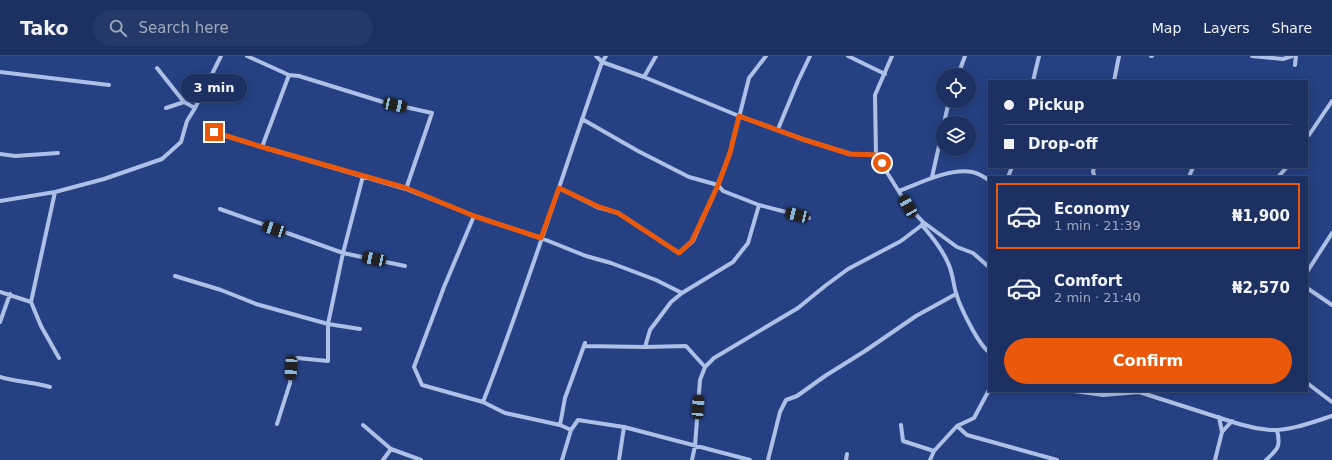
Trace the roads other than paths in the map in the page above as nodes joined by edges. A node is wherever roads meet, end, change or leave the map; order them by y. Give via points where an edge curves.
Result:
1 (221, 56) edge
2 (247, 56) edge
3 (596, 56) edge
4 (606, 56) edge
5 (656, 56) edge
6 (766, 56) edge
7 (810, 56) edge
8 (848, 56) edge
9 (892, 56) edge
10 (965, 56) edge
11 (1038, 56) edge
12 (1119, 56) edge
13 (1252, 56) edge
14 (1292, 56) edge
15 (1296, 56) edge
16 (602, 62) junction
17 (1294, 65) dead end
18 (157, 68) dead end
19 (961, 68) edge
20 (0, 72) edge
21 (885, 74) junction
22 (289, 75) junction
23 (644, 77) junction
24 (1033, 80) edge
25 (1114, 80) edge
26 (109, 85) dead end
27 (1332, 101) edge
28 (184, 102) junction
29 (166, 108) dead end
30 (195, 108) junction
31 (739, 116) junction
32 (582, 119) junction
33 (778, 129) junction
34 (214, 132) dead end
35 (1308, 135) edge
36 (262, 147) junction
37 (58, 153) dead end
38 (0, 154) edge
39 (876, 155) junction
40 (937, 156) edge
41 (1286, 168) edge
42 (363, 176) junction
43 (1279, 176) edge
44 (932, 177) junction
45 (988, 179) edge
46 (718, 185) junction
47 (406, 188) junction
48 (559, 188) junction
49 (900, 191) junction
50 (55, 192) junction
51 (0, 201) edge
52 (759, 205) junction
53 (220, 209) dead end
54 (474, 216) junction
55 (809, 218) dead end
56 (923, 223) junction
57 (1332, 233) edge
58 (541, 238) junction
59 (343, 253) junction
60 (405, 266) dead end
61 (988, 266) edge
62 (1308, 270) edge
63 (175, 276) dead end
64 (1308, 289) edge
65 (0, 292) edge
66 (682, 293) junction
67 (10, 294) junction
68 (956, 294) junction
69 (31, 302) junction
70 (1332, 305) edge
71 (0, 322) edge
72 (328, 324) junction
73 (360, 330) dead end
74 (645, 347) junction
75 (988, 351) edge
76 (59, 358) dead end
77 (705, 367) junction
78 (0, 377) edge
79 (1308, 384) edge
80 (50, 388) dead end
81 (988, 392) edge
82 (1080, 392) edge
83 (1132, 392) edge
84 (1142, 392) edge
85 (483, 402) junction
86 (1332, 402) edge
87 (1332, 416) edge
88 (1219, 417) junction
89 (1232, 422) junction
90 (277, 424) dead end
91 (363, 424) dead end
92 (560, 425) junction
93 (901, 425) dead end
94 (957, 426) junction
95 (624, 427) junction
96 (571, 430) junction
97 (1277, 430) junction
98 (1222, 432) junction
99 (695, 446) junction
100 (391, 449) junction
101 (934, 451) junction
102 (847, 454) dead end
103 (383, 460) edge
104 (421, 460) edge
105 (562, 460) edge
106 (619, 460) edge
107 (692, 460) edge
108 (750, 460) edge
109 (768, 460) edge
110 (846, 460) edge
111 (930, 460) edge
112 (1057, 460) edge
113 (1215, 460) edge
114 (1266, 460) edge

1 - 30 street
2 - 22 street
3 - 16 street
4 - 16 street
5 - 23 street
6 - 31 street via 749,78
7 - 33 street
8 - 21 street
9 - 21 street
10 - 19 street
11 - 24 street
12 - 25 street
13 - 14 street via 1283,59
15 - 17 street
16 - 23 street
16 - 32 street
18 - 28 street
20 - 26 street
21 - 39 street via 875,95
22 - 36 street
22 - 47 street via 432,113
23 - 31 street
27 - 35 street
28 - 29 street
28 - 30 street
30 - 50 street via 187,121 182,142 162,159
31 - 33 street
31 - 46 street via 730,153
32 - 46 street via 689,177
32 - 48 street
33 - 39 street via 850,154
34 - 36 street
36 - 42 street
37 - 38 street via 15,156
39 - 49 street
40 - 44 street
41 - 43 street
42 - 47 street
42 - 59 street
44 - 45 street via 964,171 976,173
44 - 49 street
46 - 48 street via 692,241 679,253 618,213
46 - 52 street via 723,191
47 - 54 street
48 - 58 street
49 - 56 street via 908,206
50 - 51 street
50 - 69 street
52 - 55 street
52 - 66 street via 748,243 733,262
53 - 59 street
54 - 58 street
54 - 85 street via 414,367 422,385
56 - 61 street
56 - 68 street via 949,264
56 - 77 street via 901,241 848,270 798,308 714,358
57 - 62 street
58 - 66 street via 656,280
58 - 85 street via 504,349
59 - 60 street
59 - 72 street
63 - 72 street via 256,304
64 - 70 street
65 - 67 street
66 - 74 street via 670,302 650,330
67 - 69 street
67 - 71 street
68 - 75 street via 978,338
68 - 109 street via 916,316 797,396 786,400 780,412
69 - 76 street
72 - 73 street
72 - 90 street via 328,361 297,358 291,368 290,383
74 - 77 street via 686,346
74 - 92 street via 584,344 565,398
77 - 99 street via 700,380
78 - 80 street
79 - 86 street
81 - 94 street via 974,418
82 - 83 street via 1103,396
84 - 88 street
85 - 92 street via 505,413
87 - 97 street
88 - 89 street
88 - 98 street
89 - 97 street
89 - 98 street
91 - 100 street
92 - 96 street
93 - 101 street via 903,441
94 - 101 street
94 - 112 street via 967,435
95 - 96 street via 578,420
95 - 99 street
95 - 106 street
96 - 105 street
97 - 114 street via 1279,444 1276,451
98 - 113 street
99 - 107 street
99 - 108 street
100 - 103 street
100 - 104 street
101 - 111 street
102 - 110 street

